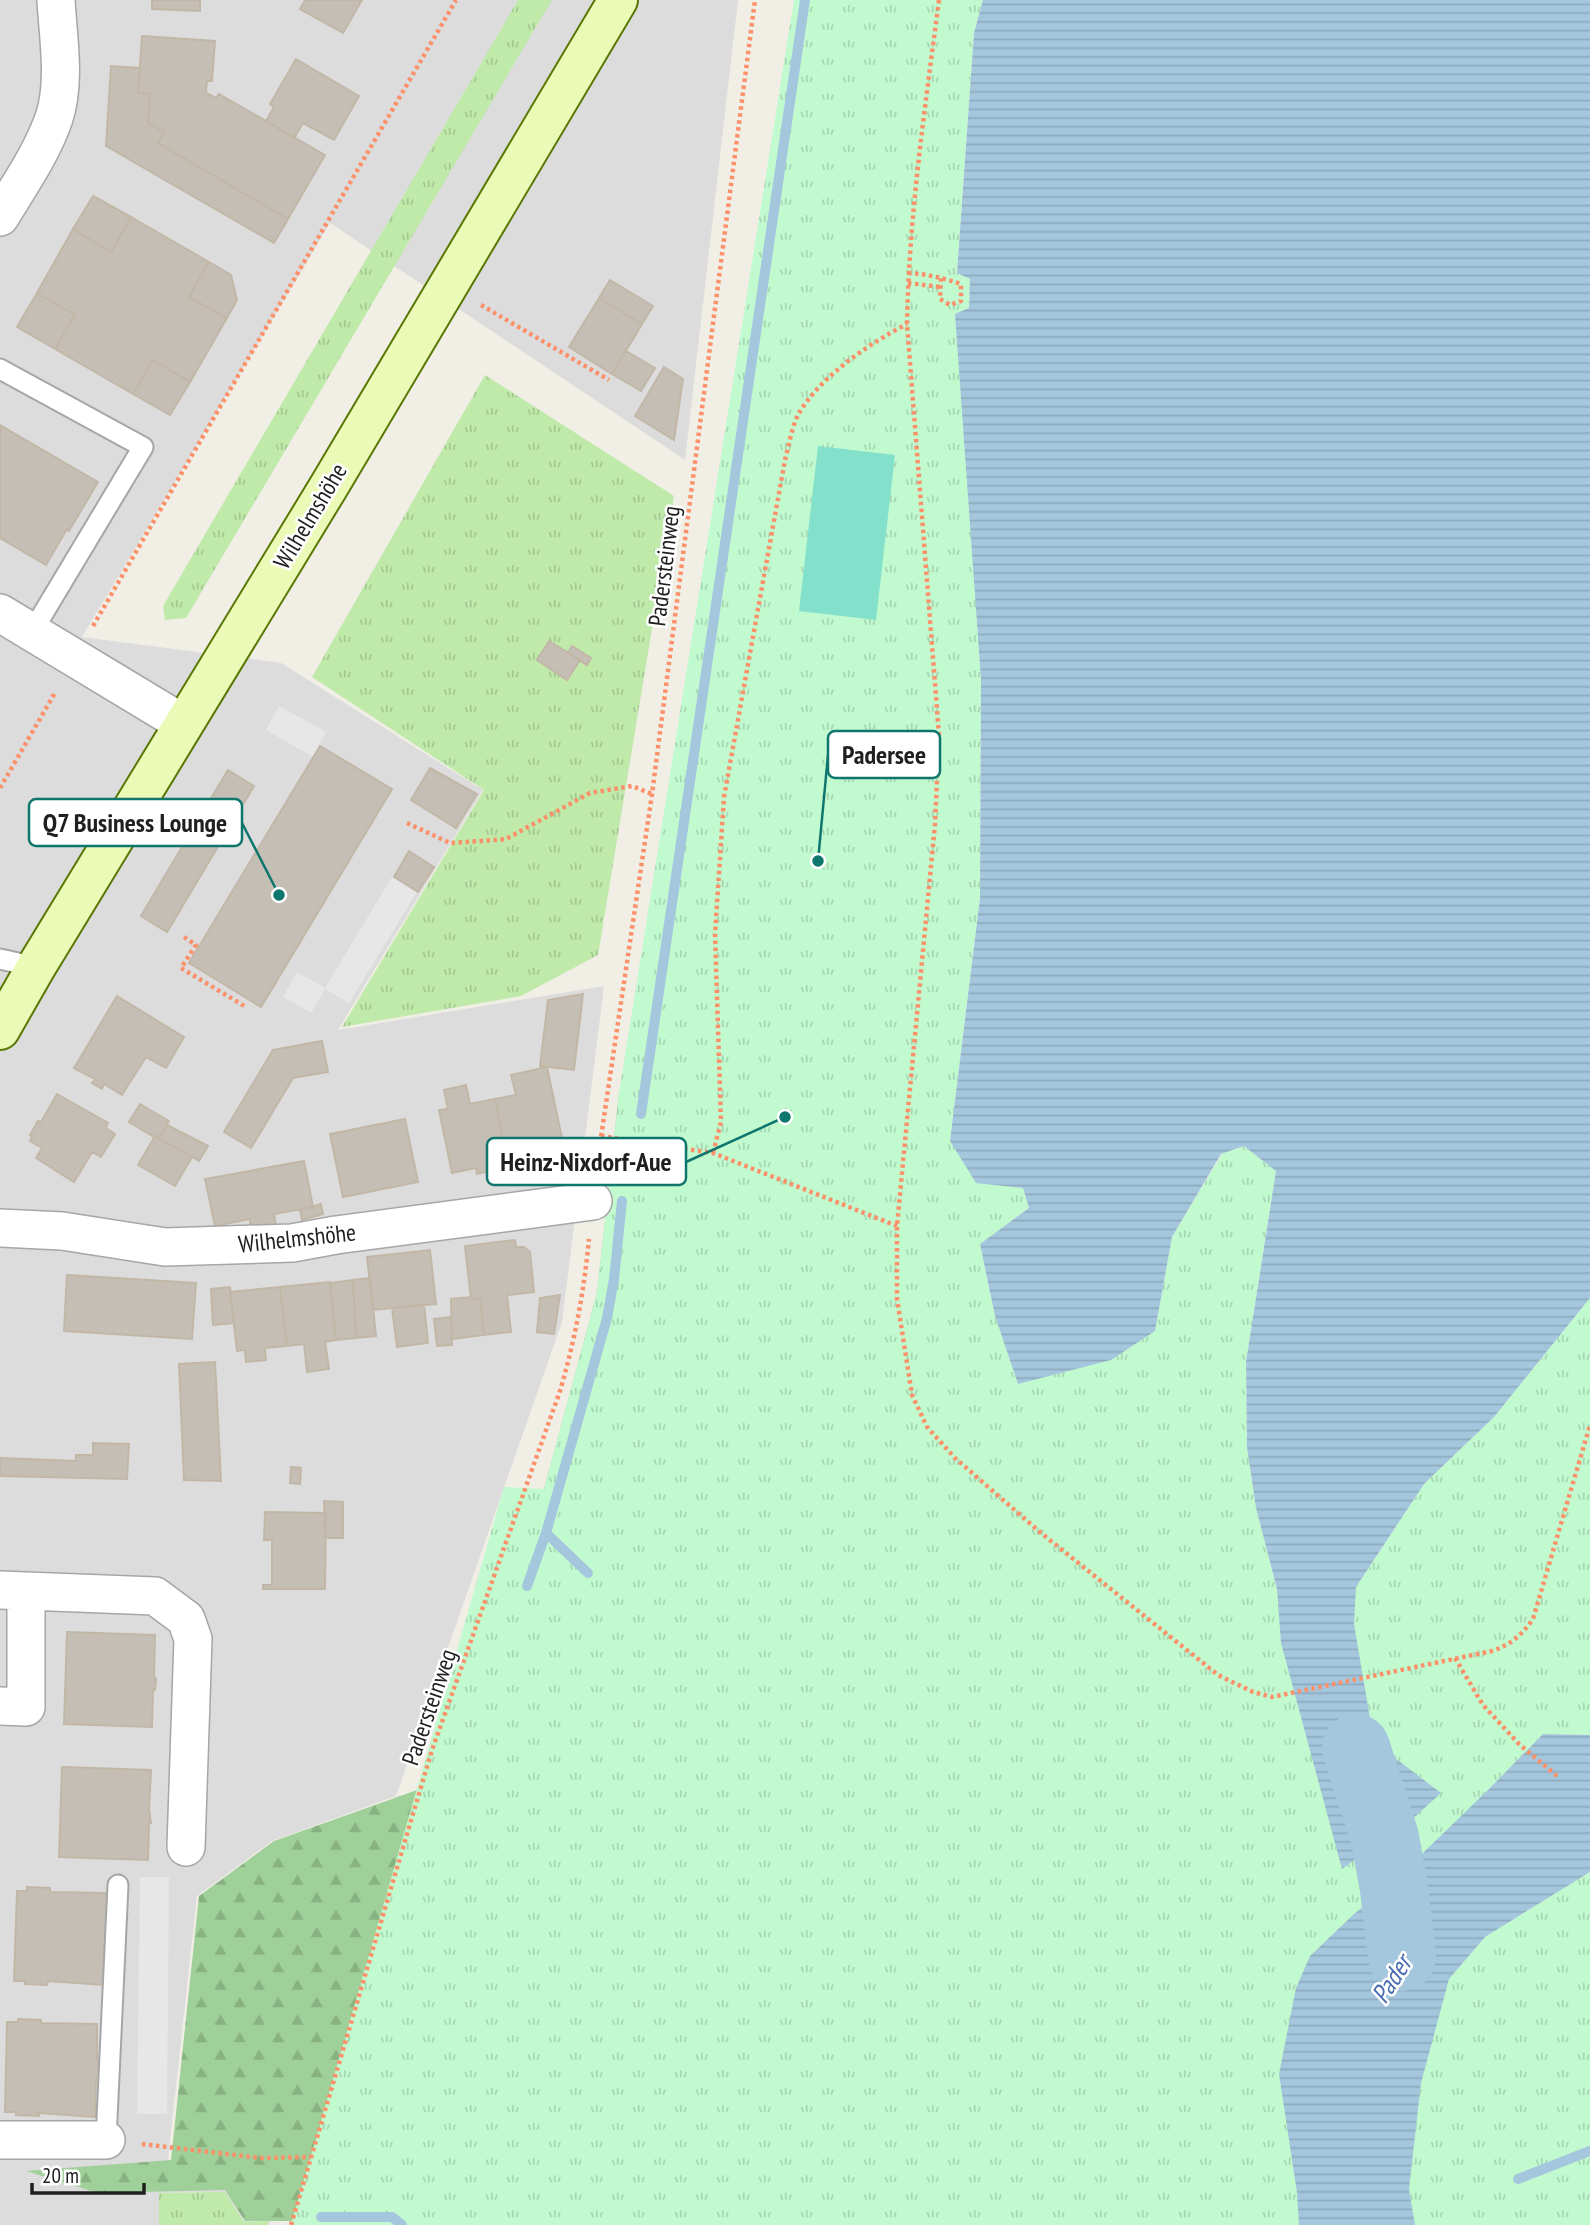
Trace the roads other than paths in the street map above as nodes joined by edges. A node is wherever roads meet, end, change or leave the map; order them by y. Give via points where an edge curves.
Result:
1 (56, 0) edge
2 (618, 0) edge
3 (0, 217) edge
4 (0, 369) edge
5 (0, 613) edge
6 (32, 632) junction
7 (184, 724) junction
8 (18, 963) edge
9 (0, 1030) edge
10 (593, 1201) road end
11 (0, 1228) edge
12 (13, 1590) edge
13 (0, 1706) edge
14 (186, 1847) dead end
15 (118, 1885) dead end
16 (0, 2140) edge
17 (106, 2140) joint

1 - 3 street via 60,86 54,117 37,156
2 - 7 main road, Wilhelmshöhe
4 - 6 lane via 143,447
5 - 6 street
6 - 7 street
7 - 8 main road, Wilhelmshöhe
8 - 9 main road, Wilhelmshöhe
10 - 11 street, Wilhelmshöhe via 292,1243 164,1247 62,1231
12 - 13 street via 26,1707
12 - 14 street via 155,1596 186,1619 193,1639
15 - 17 lane
16 - 17 street

